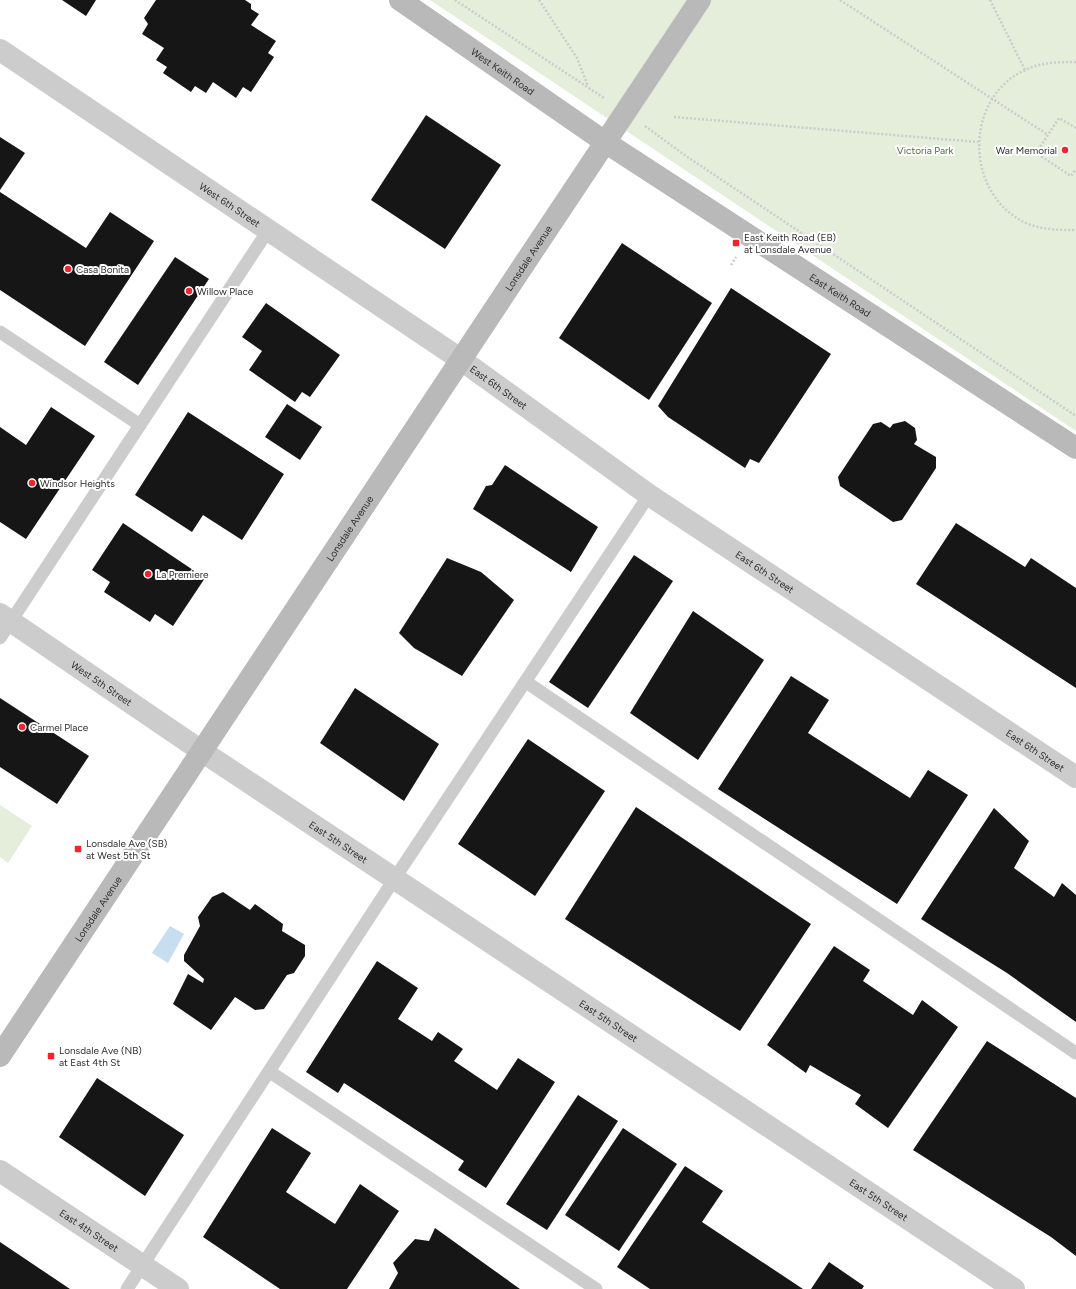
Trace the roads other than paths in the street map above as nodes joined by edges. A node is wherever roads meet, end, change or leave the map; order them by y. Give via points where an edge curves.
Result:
1 (400, 0) edge
2 (700, 0) edge
3 (0, 50) edge
4 (606, 142) junction
5 (268, 229) junction
6 (0, 332) edge
7 (460, 358) junction
8 (140, 425) junction
9 (1076, 448) edge
10 (649, 495) junction
11 (4, 624) edge
12 (526, 682) junction
13 (203, 752) junction
14 (1076, 777) edge
15 (395, 878) junction
16 (1076, 1053) edge
17 (0, 1056) edge
18 (270, 1072) junction
19 (0, 1171) edge
20 (142, 1265) junction
21 (127, 1289) edge
22 (178, 1289) edge
23 (596, 1289) edge
24 (1014, 1289) edge

1 - 4 main road, West Keith Road
2 - 4 main road, Lonsdale Avenue
3 - 5 street, West 6th Street
4 - 7 main road, Lonsdale Avenue
4 - 9 main road, East Keith Road
5 - 7 street, West 6th Street
5 - 8 lane
6 - 8 lane
7 - 10 street, East 6th Street
7 - 13 main road, Lonsdale Avenue
8 - 11 lane
10 - 12 lane
10 - 14 street, East 6th Street
11 - 13 street, West 5th Street
12 - 15 lane
12 - 16 lane
13 - 15 street, East 5th Street
13 - 17 main road, Lonsdale Avenue
15 - 18 lane
15 - 24 street, East 5th Street
18 - 20 lane
18 - 23 lane
19 - 20 street, East 4th Street
20 - 21 lane
20 - 22 street, East 4th Street

